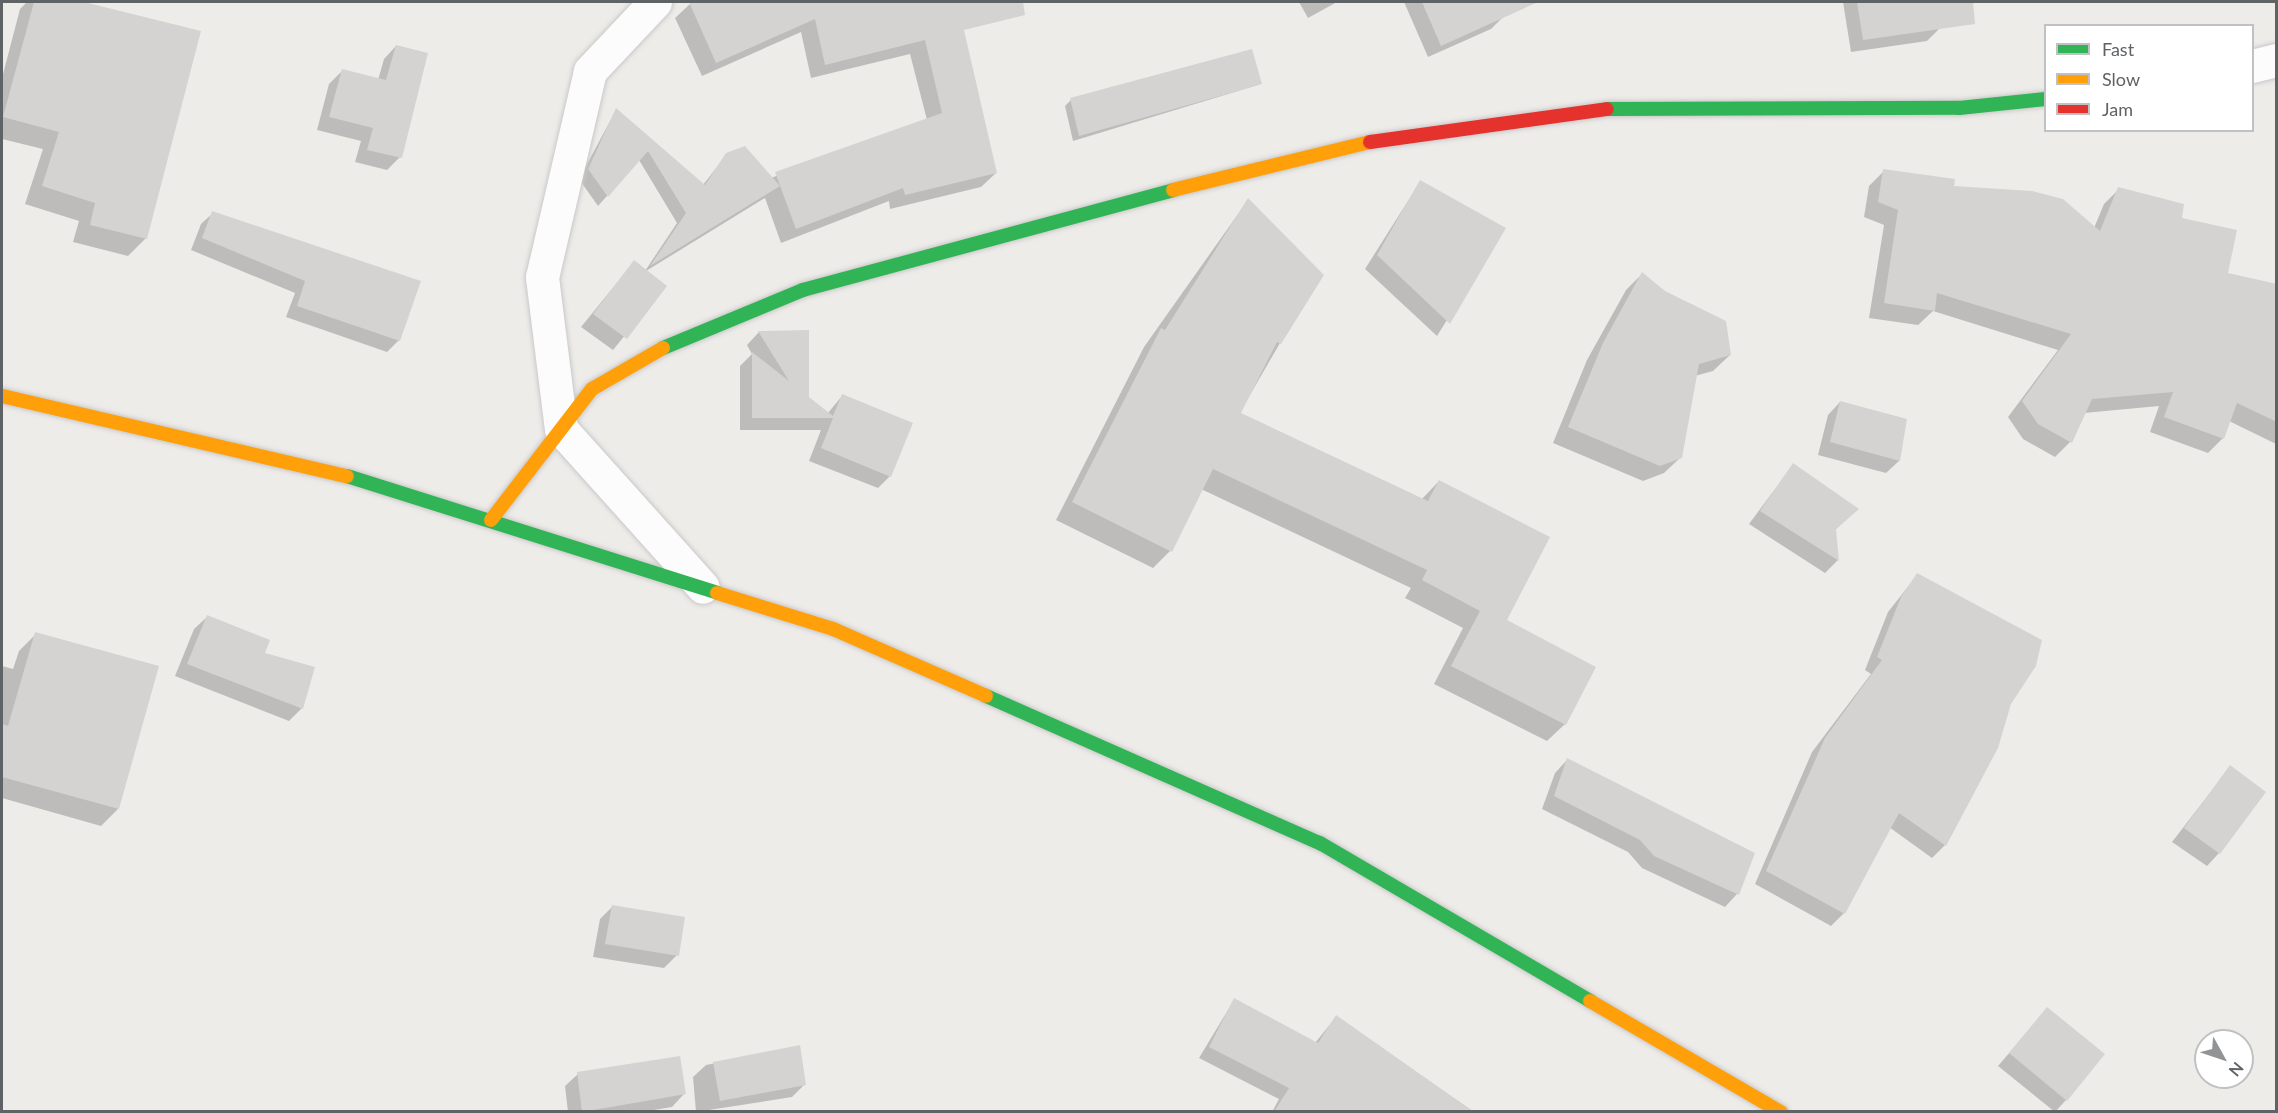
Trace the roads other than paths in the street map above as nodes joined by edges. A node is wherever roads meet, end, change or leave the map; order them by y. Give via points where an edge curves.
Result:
1 (655, 2) edge
2 (2277, 60) edge
3 (2254, 66) edge
4 (2044, 99) edge
5 (2, 396) edge
6 (561, 429) junction
7 (490, 520) junction
8 (703, 587) junction
9 (1781, 1112) edge

1 - 6 street via 590,71 542,277
2 - 3 street
4 - 6 main road via 1959,108 1603,109 1386,138 1029,225 803,290 677,340 592,389
5 - 7 main road via 301,460
6 - 7 main road
6 - 8 street
7 - 8 main road
8 - 9 main road via 833,629 1320,843

